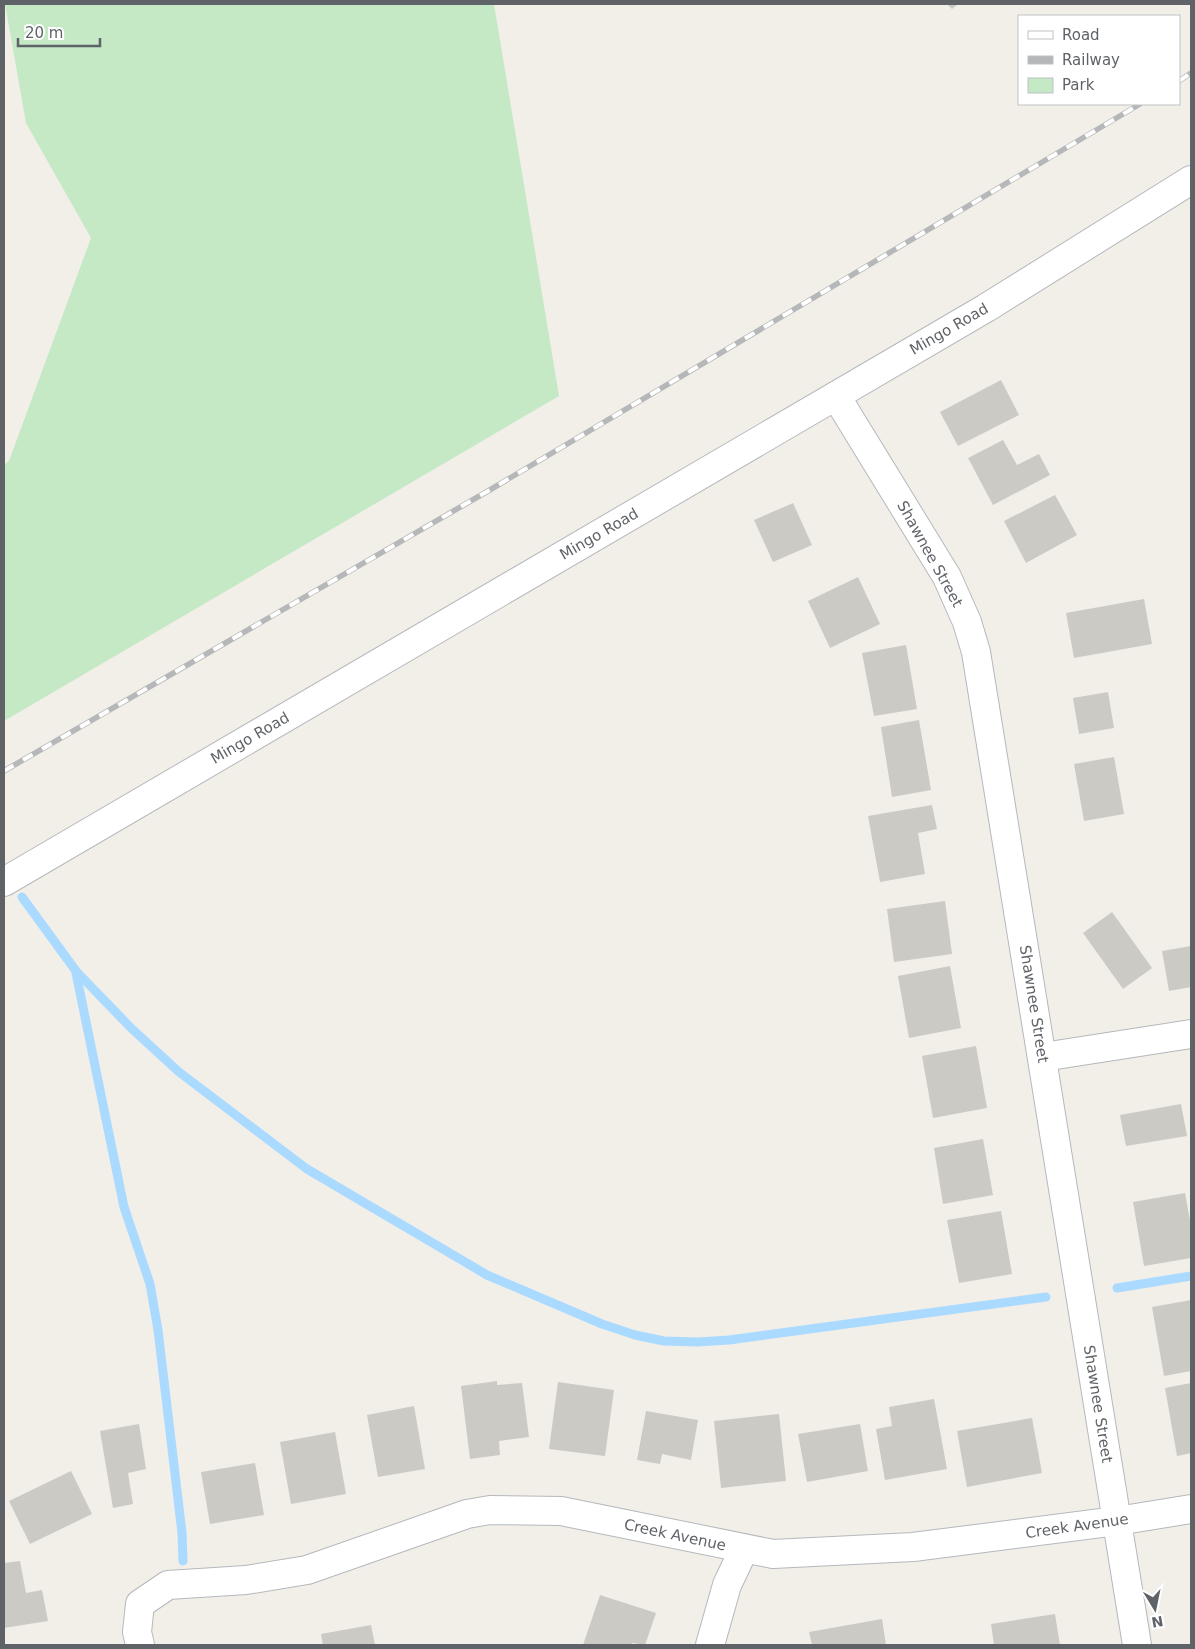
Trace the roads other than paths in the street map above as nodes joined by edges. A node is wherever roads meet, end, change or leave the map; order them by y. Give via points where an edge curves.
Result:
1 (1191, 180) edge
2 (836, 396) junction
3 (4, 882) edge
4 (1191, 1034) edge
5 (1043, 1057) junction
6 (1191, 1509) edge
7 (1117, 1521) junction
8 (744, 1549) junction
9 (140, 1645) edge
10 (710, 1645) edge
11 (1137, 1645) edge

1 - 2 street, Mingo Road via 986,308
2 - 3 street, Mingo Road
2 - 5 street, Shawnee Street via 946,577 967,622 976,652
4 - 5 street
5 - 7 street, Shawnee Street
6 - 7 street, Creek Avenue
7 - 8 street, Creek Avenue via 913,1547 773,1554
7 - 11 street, Shawnee Street
8 - 9 street, Creek Avenue via 561,1512 490,1510 467,1514 307,1570 246,1580 168,1585 140,1604
8 - 10 street via 727,1585

